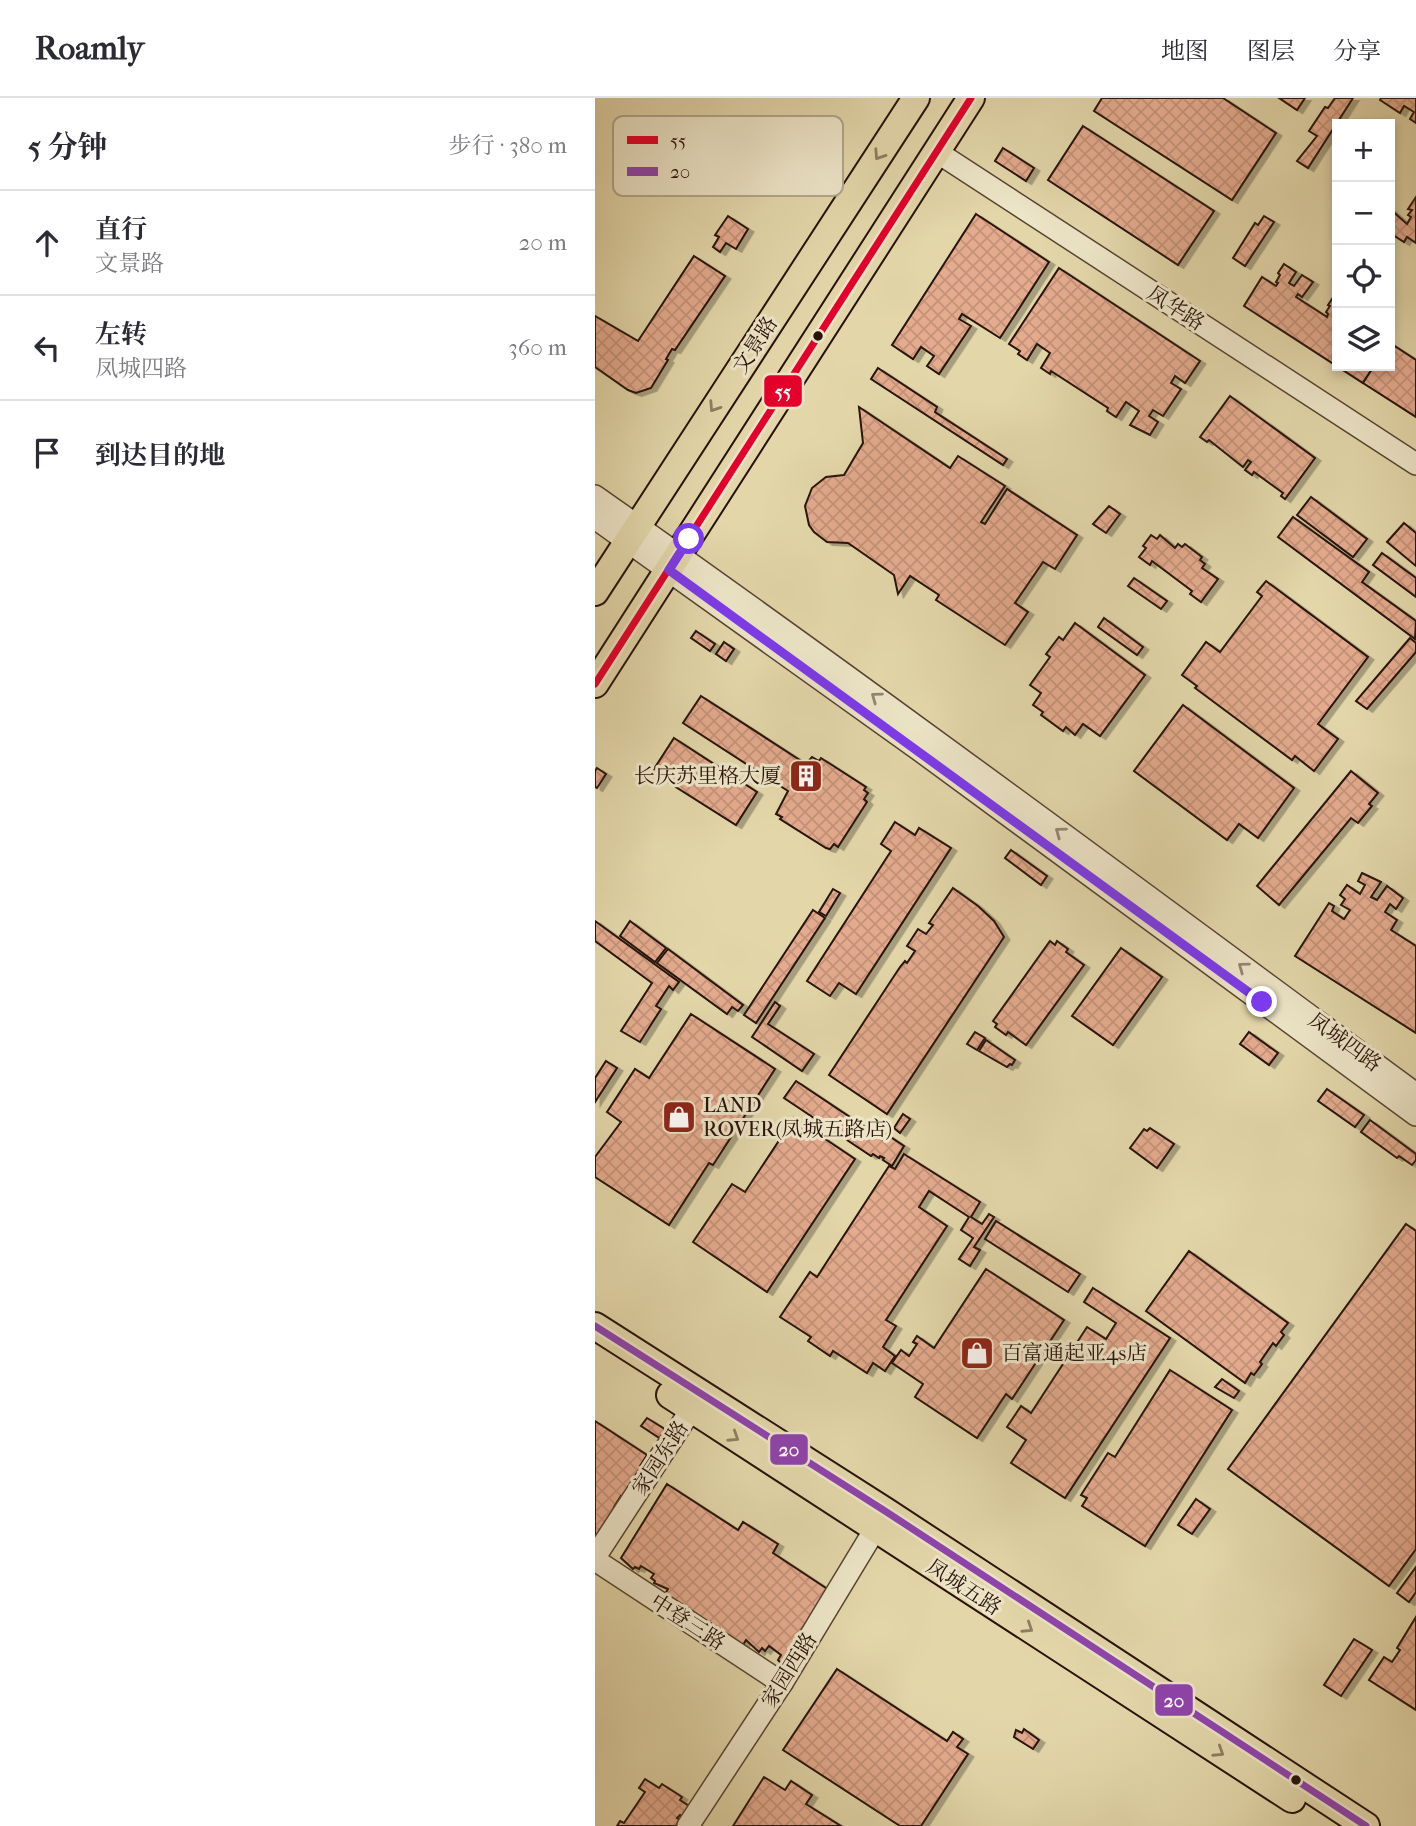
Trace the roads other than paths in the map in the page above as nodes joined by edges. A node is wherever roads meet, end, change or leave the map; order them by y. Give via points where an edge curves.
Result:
1 (916, 98) edge
2 (971, 98) edge
3 (936, 152) junction
4 (1416, 464) edge
5 (595, 496) edge
6 (595, 518) edge
7 (632, 534) junction
8 (674, 562) junction
9 (595, 592) edge
10 (595, 684) edge
11 (1416, 1094) edge
12 (1416, 1115) edge
13 (595, 1326) edge
14 (595, 1346) edge
15 (697, 1402) junction
16 (880, 1521) junction
17 (595, 1559) edge
18 (782, 1683) junction
19 (688, 1826) edge
20 (1333, 1826) edge
21 (1366, 1826) edge

1 -> 7 main road, 文景路
2 - 3 main road
3 - 4 street, 凤华路
3 - 8 main road
5 - 7 street, 凤城四路
6 - 7 street, 凤城四路
7 - 8 street, 凤城四路
7 - 9 main road, 文景路
8 - 10 main road
11 -> 8 street, 凤城四路
8 - 12 street, 凤城四路 via 933,760
13 - 15 main road, 凤城五路
14 - 15 main road, 凤城五路
15 - 16 main road, 凤城五路
15 - 17 street, 家园东路
16 - 18 street, 家园西路
16 -> 20 main road, 凤城五路
16 - 21 main road, 凤城五路
17 - 18 street, 中登三路
18 - 19 street, 家园西路

